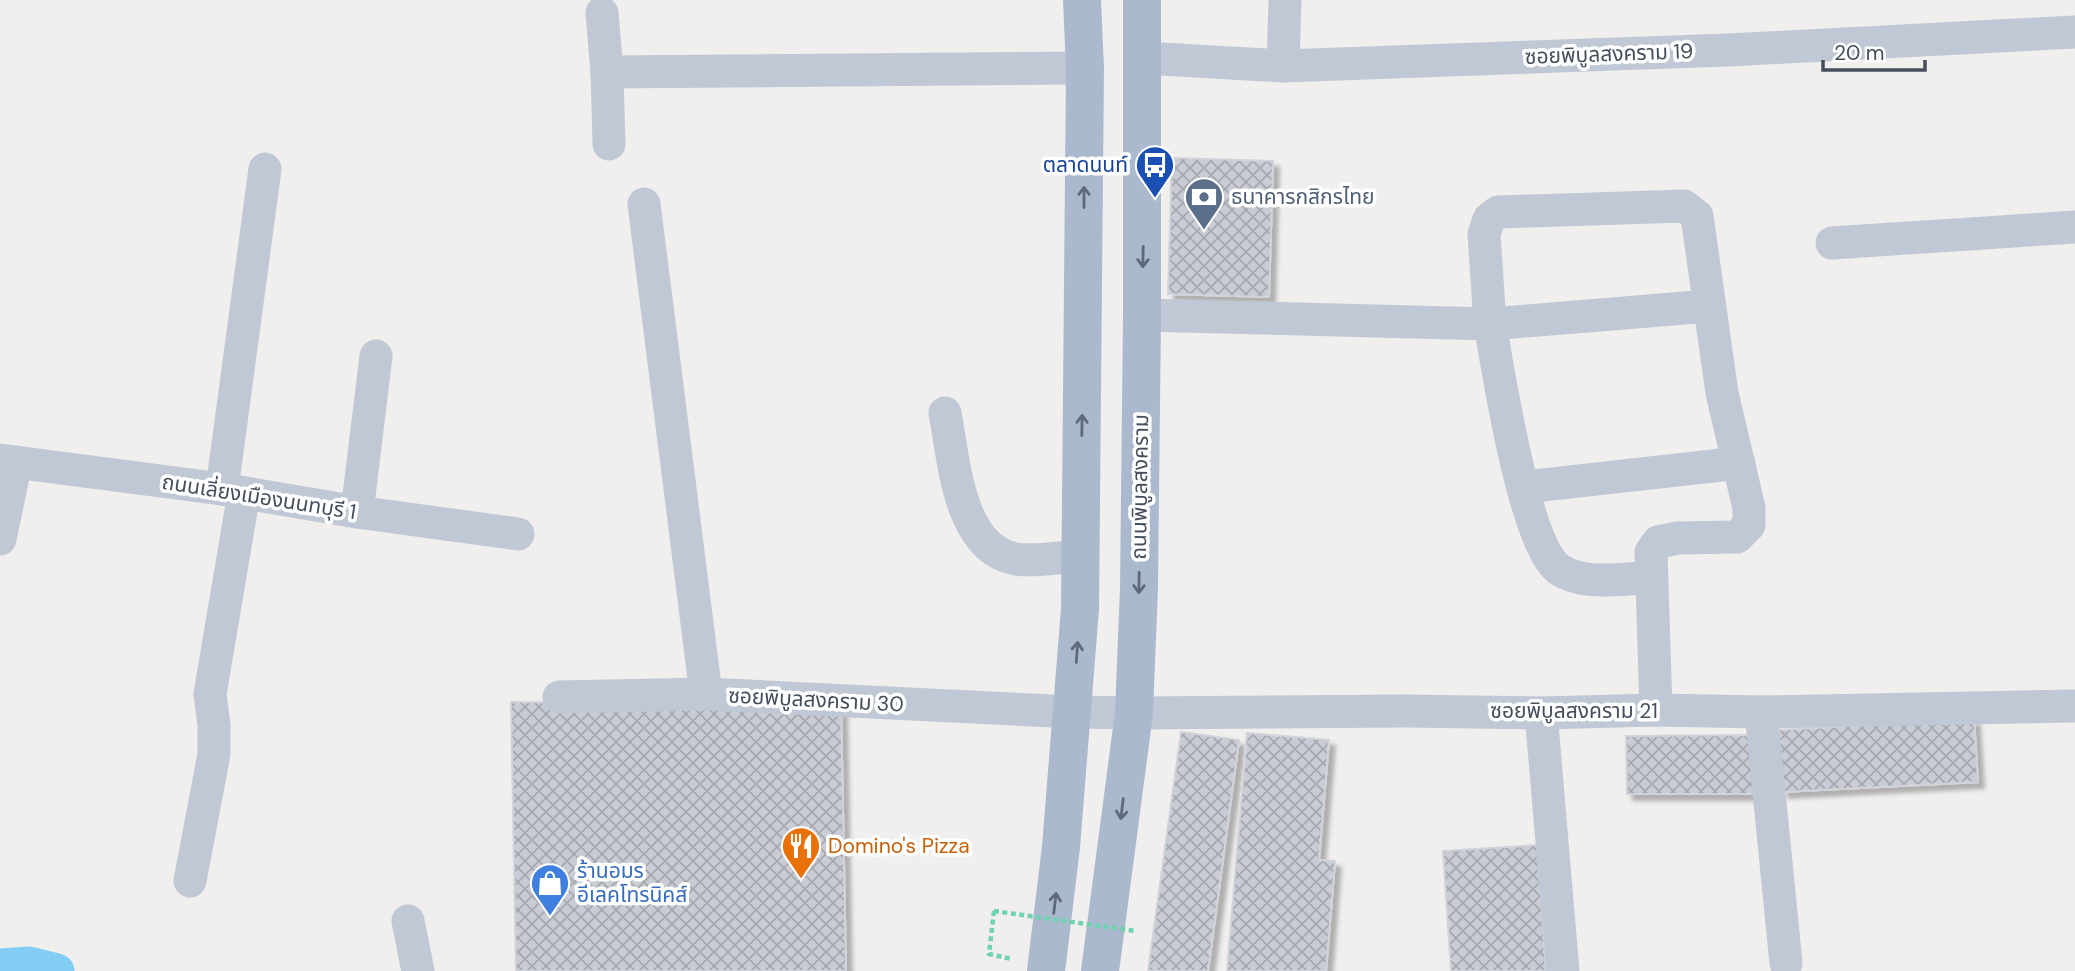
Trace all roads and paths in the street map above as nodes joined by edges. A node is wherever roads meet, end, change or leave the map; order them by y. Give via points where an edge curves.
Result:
1 (1082, 0) edge
2 (1142, 0) edge
3 (1285, 0) edge
4 (602, 13) dead end
5 (2075, 32) edge
6 (1143, 58) junction
7 (1283, 66) junction
8 (1085, 68) junction
9 (607, 72) junction
10 (609, 144) dead end
11 (264, 169) dead end
12 (644, 204) dead end
13 (2075, 227) edge
14 (1832, 243) dead end
15 (1709, 306) junction
16 (1142, 315) junction
17 (1490, 324) junction
18 (376, 356) dead end
19 (945, 413) dead end
20 (8, 461) edge
21 (1739, 463) junction
22 (1524, 487) junction
23 (233, 491) junction
24 (358, 512) junction
25 (518, 534) dead end
26 (0, 539) edge
27 (1080, 556) junction
28 (1650, 578) junction
29 (706, 694) junction
30 (559, 697) dead end
31 (2075, 706) edge
32 (1656, 710) junction
33 (1072, 712) junction
34 (1761, 712) junction
35 (1134, 713) junction
36 (1541, 713) junction
37 (190, 881) dead end
38 (408, 921) dead end
39 (1136, 931) dead end
40 (989, 954) dead end
41 (1786, 963) dead end
42 (418, 971) edge
43 (1046, 971) edge
44 (1100, 971) edge
45 (1563, 971) edge

1 - 8 main road
2 - 6 main road, ถนนพิบูลสงคราม
3 - 7 street
4 - 9 street
5 - 7 street, ซอยพิบูลสงคราม 19
6 - 7 street, ซอยพิบูลสงคราม 19
6 -> 16 main road, ถนนพิบูลสงคราม
8 - 9 street
27 -> 8 main road
9 - 10 street
11 - 23 street
12 - 29 street
13 - 14 street
15 - 17 street
15 - 17 street via 1697,216 1684,206 1498,212 1489,219 1484,234
15 - 21 street via 1722,393
16 - 17 street
16 -> 35 main road, ถนนพิบูลสงคราม
17 - 22 street via 1507,424
18 - 24 street
19 - 27 street via 964,507 992,550 1016,559
20 - 23 street, ถนนเลี่ยงเมืองนนทบุรี 1
20 - 26 street
21 - 22 street
21 - 28 street via 1749,525 1737,537 1658,542 1651,552
22 - 28 street via 1542,548 1558,569 1576,578
23 - 24 street, ถนนเลี่ยงเมืองนนทบุรี 1
23 - 37 street via 210,694 214,754
24 - 25 street, ถนนเลี่ยงเมืองนนทบุรี 1
33 -> 27 main road
28 - 32 street
29 - 30 street, ซอยพิบูลสงคราม 30
29 - 33 street, ซอยพิบูลสงคราม 30
31 - 34 street, ซอยพิบูลสงคราม 21
32 - 34 street, ซอยพิบูลสงคราม 21
32 - 36 street, ซอยพิบูลสงคราม 21
33 - 35 street, ซอยพิบูลสงคราม 21
43 -> 33 main road
34 - 41 street
35 - 36 street, ซอยพิบูลสงคราม 21
35 -> 44 main road, ถนนพิบูลสงคราม
36 - 45 street
38 - 42 street
39 - 40 path, bridge via 994,911

